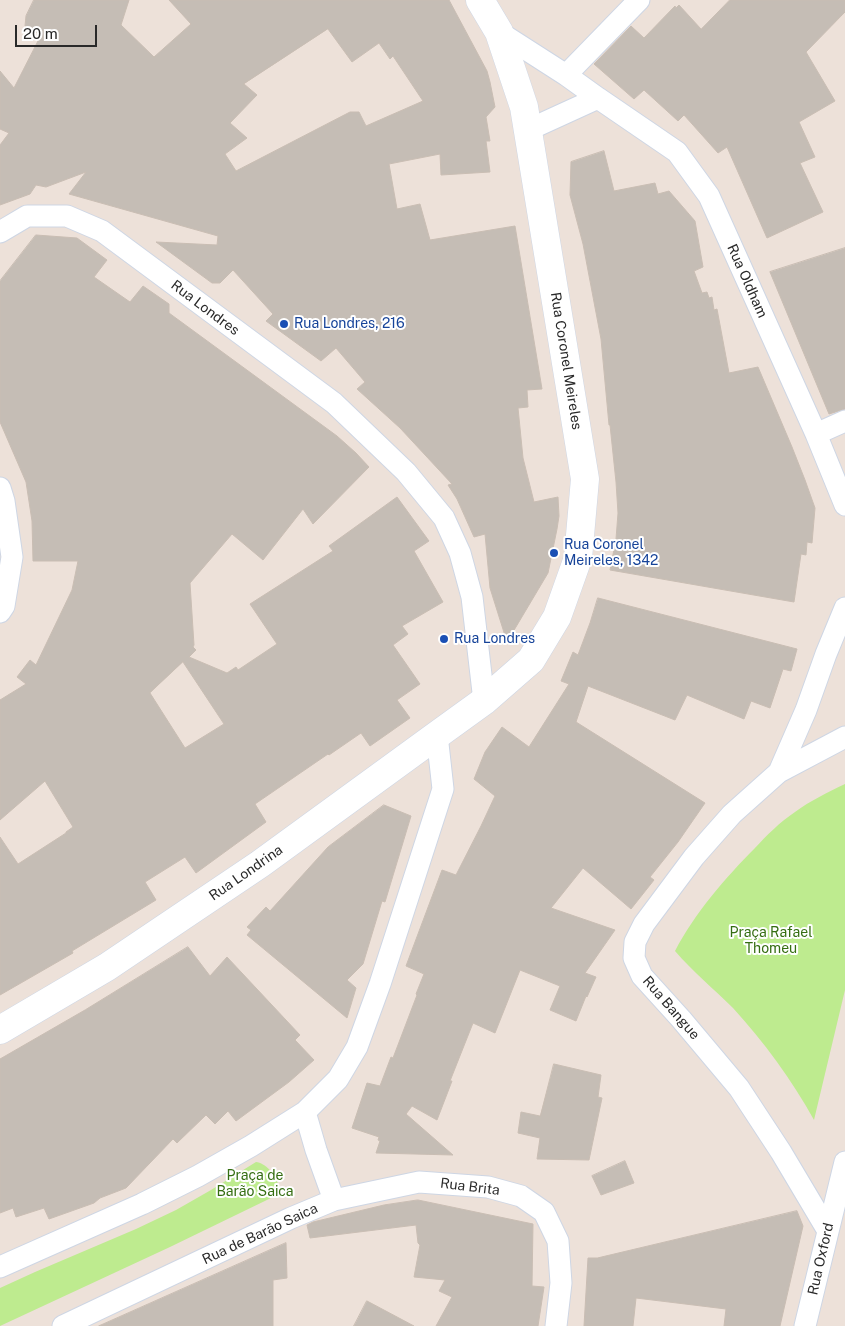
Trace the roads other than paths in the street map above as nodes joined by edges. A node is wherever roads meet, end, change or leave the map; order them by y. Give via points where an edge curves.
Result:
1 (480, 0) edge
2 (639, 0) edge
3 (499, 32) junction
4 (566, 75) junction
5 (598, 98) junction
6 (528, 130) junction
7 (0, 232) edge
8 (845, 421) edge
9 (816, 434) junction
10 (0, 488) edge
11 (845, 505) edge
12 (845, 608) edge
13 (0, 612) edge
14 (484, 700) junction
15 (437, 735) junction
16 (845, 737) edge
17 (779, 772) junction
18 (0, 1030) edge
19 (305, 1112) junction
20 (845, 1162) edge
21 (334, 1200) junction
22 (828, 1231) junction
23 (0, 1267) edge
24 (64, 1326) edge
25 (556, 1326) edge
26 (805, 1326) edge

1 - 3 street, Rua Coronel Meireles
2 - 4 street
3 - 4 street, Rua Oldham
3 - 6 street, Rua Coronel Meireles via 524,107
4 - 5 street, Rua Oldham
5 - 6 street
5 - 9 street, Rua Oldham via 677,152 709,196
6 - 14 street, Rua Coronel Meireles via 585,479 578,558 557,617 531,660
7 - 14 street, Rua Londres via 27,216 67,216 102,231 334,404 406,472 444,518 460,553 472,597
8 - 9 street
9 - 11 street, Rua Oldham
10 - 13 street via 12,557 4,606
12 - 17 street, Rua Bangue
14 - 15 street, Rua Londrina
15 - 18 street, Rua Londrina via 260,864 107,967
15 - 19 street via 443,789 380,984 357,1048 338,1079
16 - 17 street, Rua Bangue
17 - 22 street, Rua Bangue via 732,814 694,857 644,924 635,942 634,958 642,976 739,1088
19 - 21 street, Rua de Barão Saica
19 - 23 street via 198,1176
20 - 22 street, Rua Oxford
21 - 24 street, Rua de Barão Saica
21 - 25 street, Rua Brita via 419,1182 488,1187 521,1196 544,1212 558,1241 561,1283
22 - 26 street, Rua Oxford

